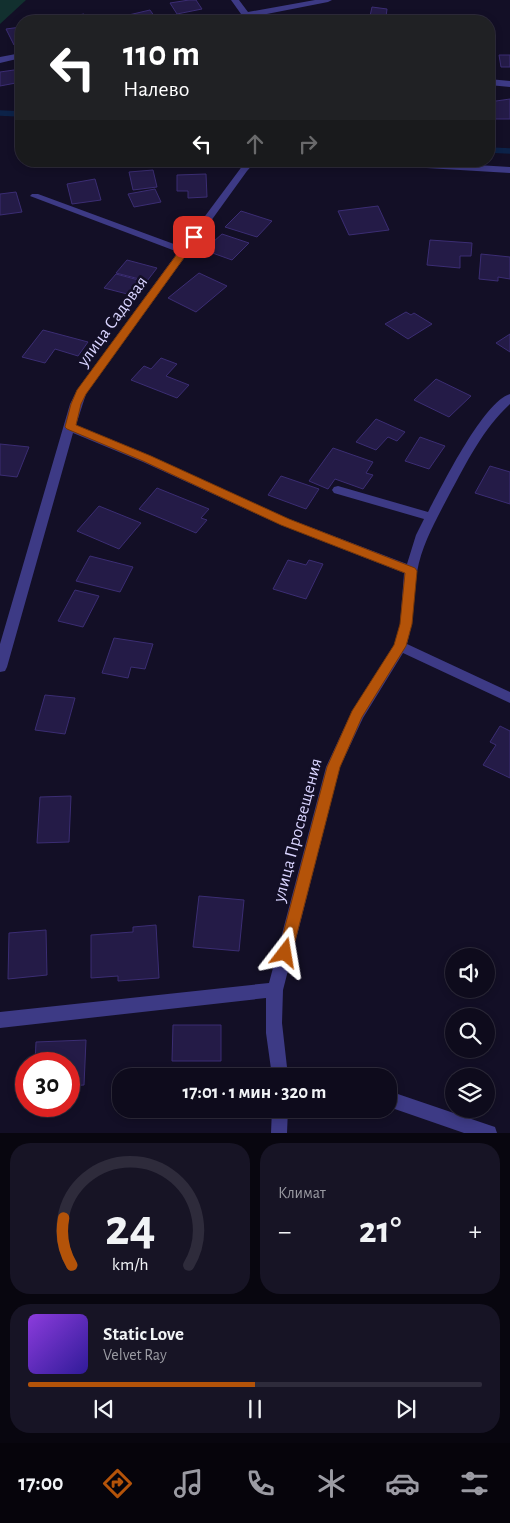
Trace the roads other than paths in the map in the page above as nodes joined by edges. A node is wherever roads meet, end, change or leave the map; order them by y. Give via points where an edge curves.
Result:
1 (236, 0) edge
2 (328, 0) edge
3 (246, 15) edge
4 (261, 15) edge
5 (15, 57) edge
6 (0, 60) edge
7 (495, 83) edge
8 (510, 84) edge
9 (247, 167) edge
10 (460, 167) edge
11 (510, 170) edge
12 (35, 196) dead end
13 (184, 251) junction
14 (510, 398) edge
15 (70, 427) junction
16 (338, 490) dead end
17 (432, 517) junction
18 (411, 571) junction
19 (400, 646) junction
20 (0, 667) edge
21 (510, 698) edge
22 (275, 990) junction
23 (0, 1020) edge
24 (279, 1068) edge
25 (397, 1102) edge
26 (280, 1118) edge
27 (279, 1133) edge
28 (489, 1133) edge

1 - 3 street
2 - 4 street
5 - 6 street
7 - 8 street
9 - 13 street, улица Садовая
10 - 11 street
12 - 13 street
13 - 15 street, улица Садовая via 81,393
14 - 17 street, улица Просвещения via 471,443
15 - 18 street via 285,522
15 - 20 street, улица Садовая
16 - 17 street
17 - 18 street, улица Просвещения via 422,535
18 - 19 street, улица Просвещения via 406,624
19 - 21 street
19 - 22 street, улица Просвещения via 357,715 333,767
22 - 23 street
22 - 24 street, улица Просвещения via 273,1032
25 - 28 street
26 - 27 street

